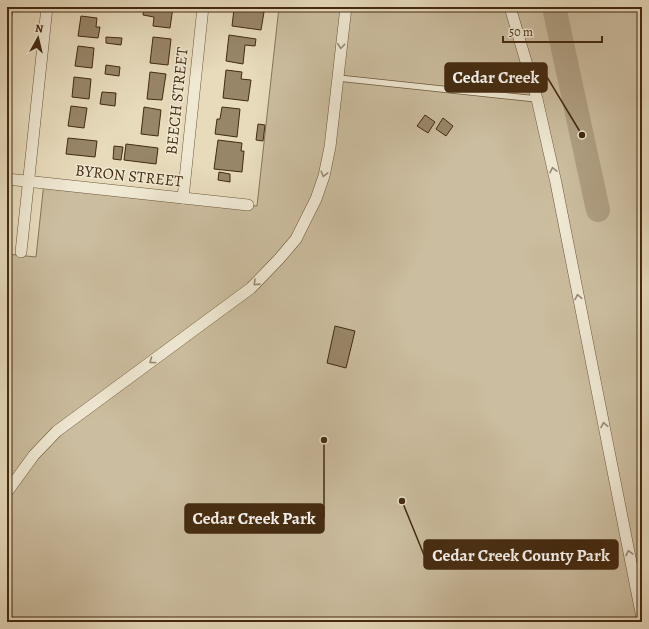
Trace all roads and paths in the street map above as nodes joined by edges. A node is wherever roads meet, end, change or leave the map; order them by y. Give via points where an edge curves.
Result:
1 (47, 7) edge
2 (204, 7) edge
3 (346, 7) edge
4 (510, 7) edge
5 (338, 78) junction
6 (538, 99) junction
7 (7, 179) edge
8 (29, 181) junction
9 (183, 198) junction
10 (248, 205) dead end
11 (21, 252) dead end
12 (7, 492) edge
13 (642, 618) edge

1 - 8 street
2 - 9 street, BEECH STREET
3 -> 5 street
4 - 6 street
5 - 6 lane
5 -> 12 street via 324,176 316,199 296,239 251,288 57,431 34,455
13 -> 6 street
7 - 8 street, BYRON STREET
8 - 9 street, BYRON STREET
8 - 11 street
9 - 10 street, BYRON STREET

